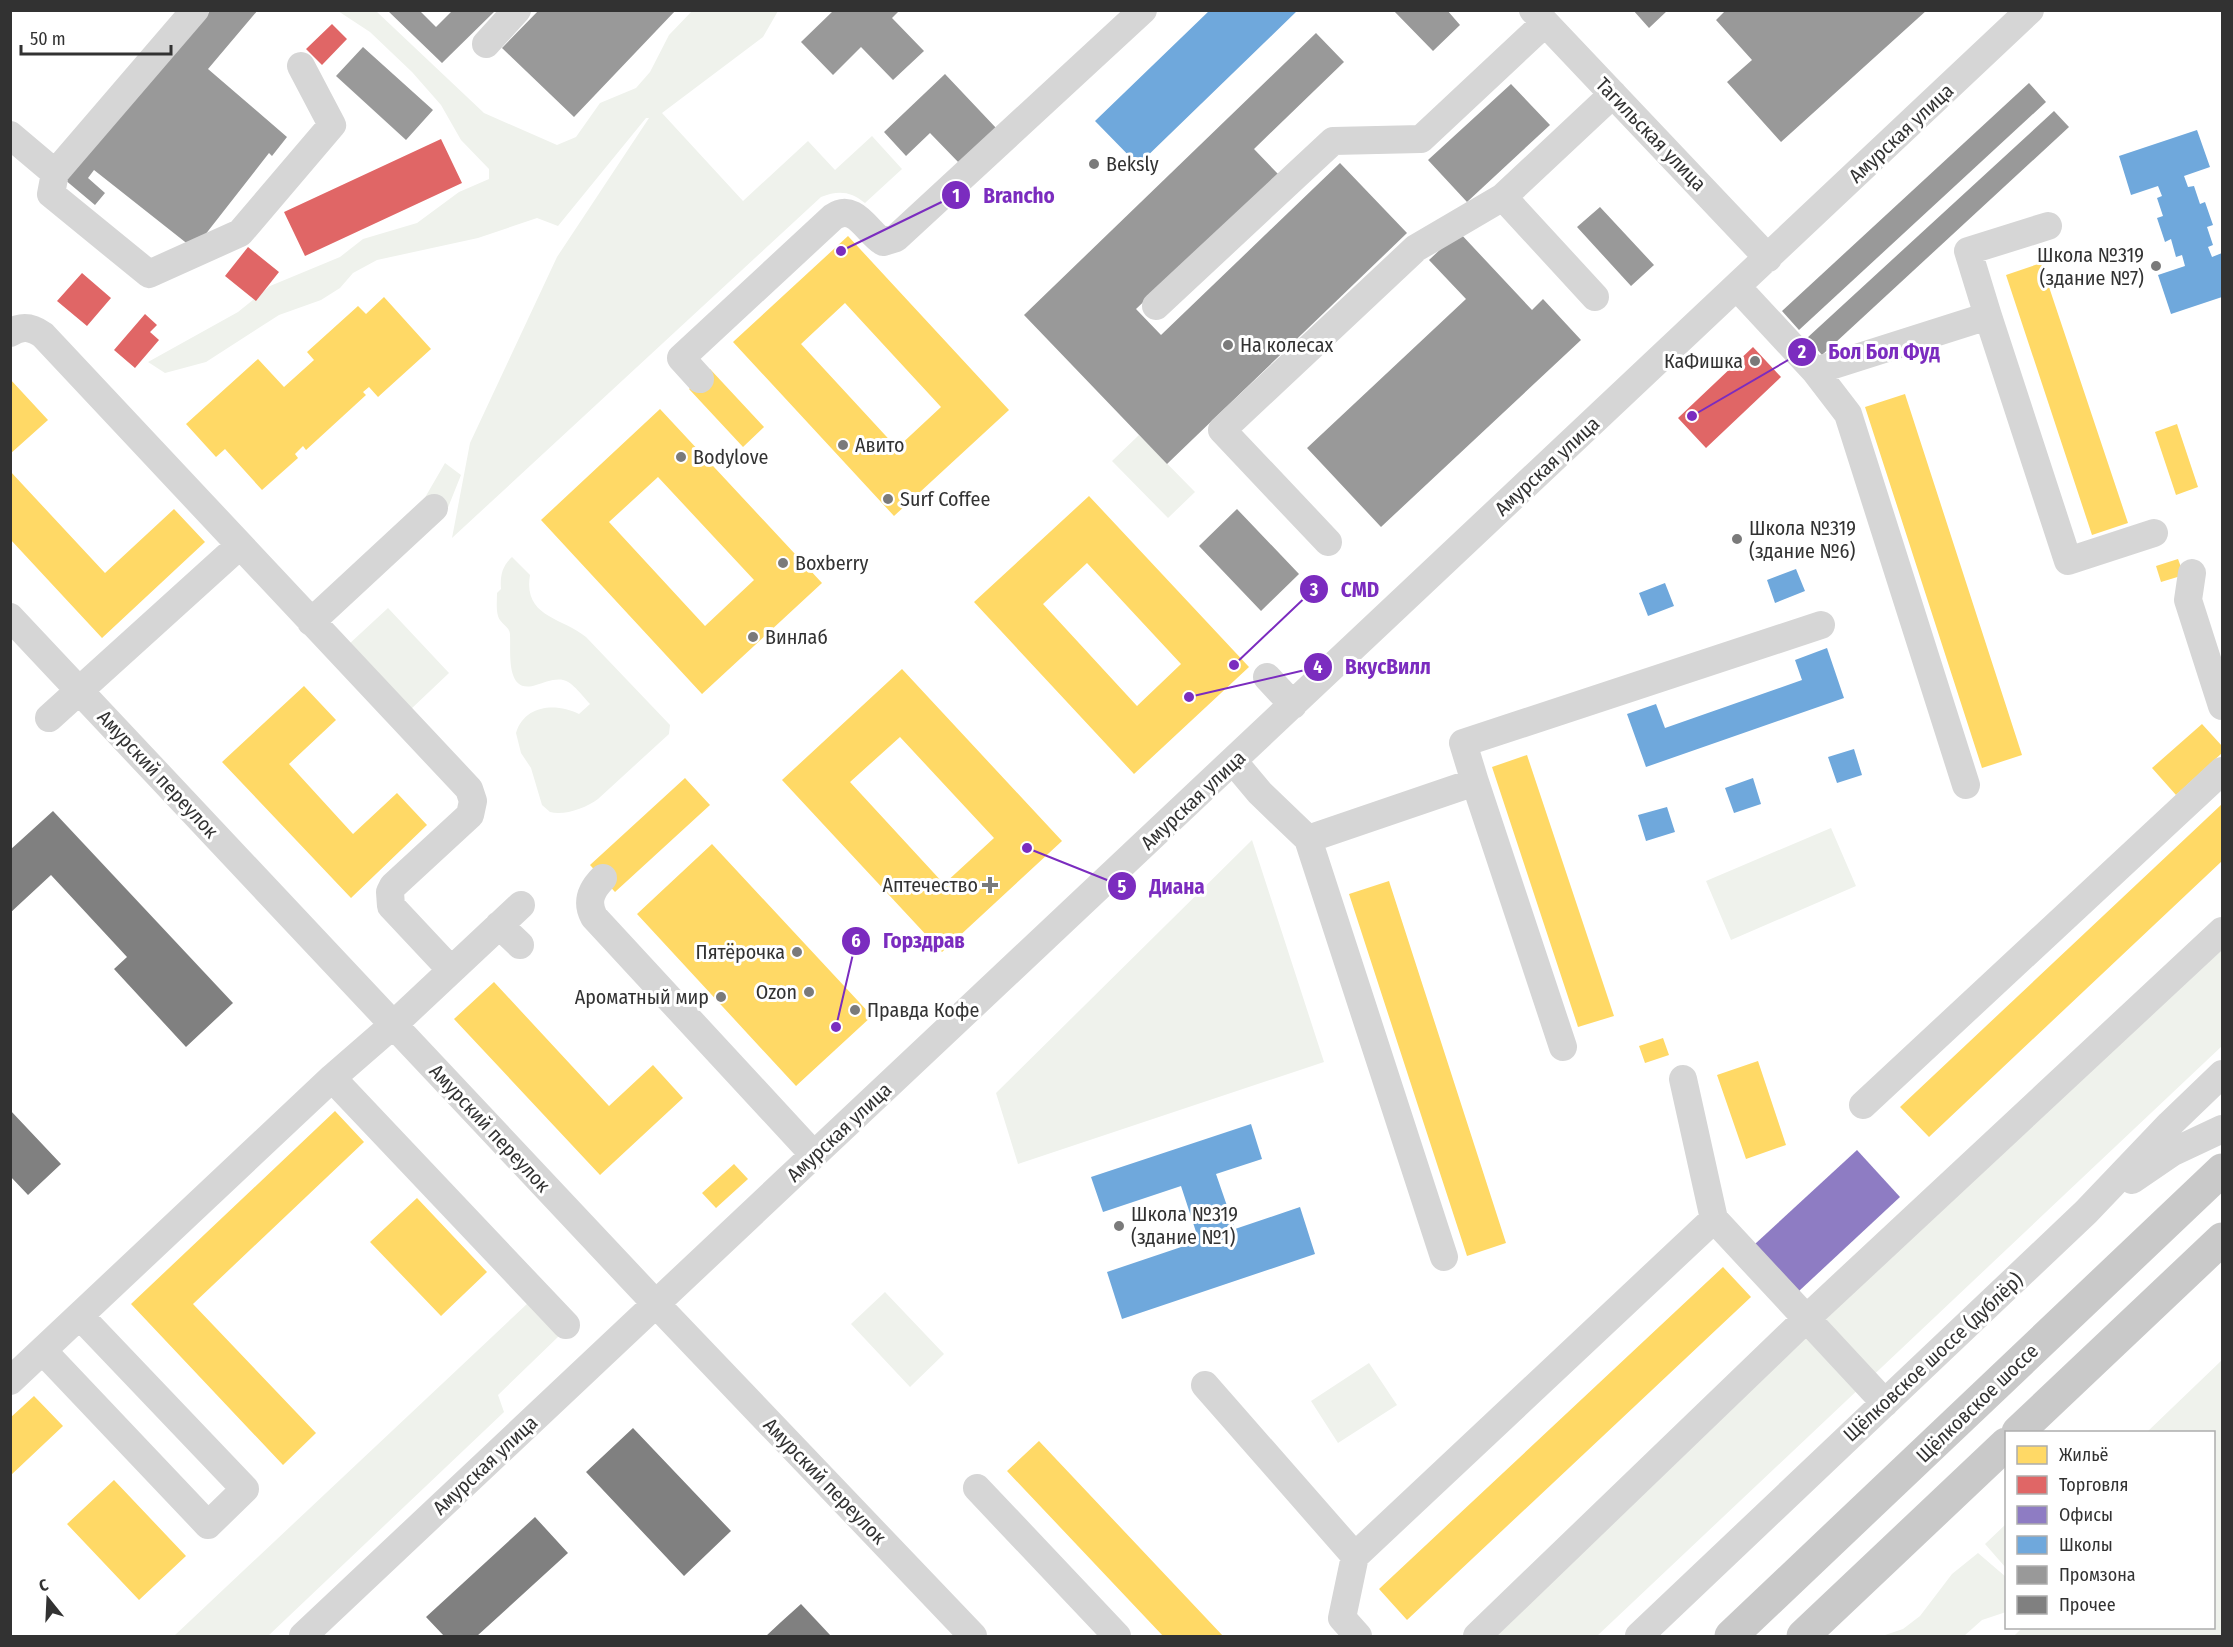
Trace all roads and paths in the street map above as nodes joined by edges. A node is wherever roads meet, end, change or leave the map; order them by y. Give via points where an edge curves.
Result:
1 (195, 10) edge
2 (517, 10) edge
3 (1143, 10) edge
4 (2030, 10) edge
5 (1539, 17) edge
6 (486, 44) dead end
7 (301, 66) dead end
8 (1613, 94) junction
9 (10, 135) edge
10 (55, 173) junction
11 (1503, 197) junction
12 (2048, 226) dead end
13 (1768, 258) junction
14 (1737, 287) junction
15 (1595, 297) dead end
16 (1156, 306) dead end
17 (1988, 316) junction
18 (10, 333) edge
19 (1815, 371) junction
20 (700, 379) dead end
21 (434, 508) dead end
22 (2154, 533) dead end
23 (1328, 542) dead end
24 (238, 546) junction
25 (2192, 573) dead end
26 (10, 617) edge
27 (311, 622) junction
28 (1821, 625) dead end
29 (1267, 677) dead end
30 (79, 690) junction
31 (1293, 705) junction
32 (2223, 706) edge
33 (49, 718) dead end
34 (1234, 762) junction
35 (2223, 771) edge
36 (1475, 782) junction
37 (1966, 785) dead end
38 (1308, 839) junction
39 (603, 878) dead end
40 (521, 904) dead end
41 (499, 925) junction
42 (2223, 931) edge
43 (520, 945) dead end
44 (451, 970) junction
45 (393, 1025) junction
46 (1563, 1047) dead end
47 (2223, 1074) edge
48 (332, 1078) junction
49 (1683, 1079) dead end
50 (1863, 1105) dead end
51 (2223, 1129) edge
52 (814, 1155) junction
53 (2223, 1170) edge
54 (2086, 1212) junction
55 (1714, 1219) junction
56 (2223, 1239) edge
57 (1444, 1257) dead end
58 (656, 1304) junction
59 (80, 1316) junction
60 (1806, 1318) junction
61 (566, 1325) dead end
62 (43, 1351) junction
63 (10, 1382) edge
64 (1205, 1385) dead end
65 (1885, 1403) junction
66 (2019, 1431) edge
67 (2005, 1446) edge
68 (977, 1488) dead end
69 (1355, 1556) junction
70 (303, 1636) edge
71 (973, 1636) edge
72 (1117, 1636) edge
73 (1358, 1636) edge
74 (1477, 1636) edge
75 (1639, 1636) edge
76 (1731, 1636) edge
77 (1803, 1636) edge

1 - 10 street
2 - 6 street
3 - 20 street via 896,238 883,242 849,213 833,217 681,358
4 - 13 street, Амурская улица
5 - 8 street, Тагильская улица
5 - 16 street via 1421,139 1333,141
7 - 10 street via 332,125 240,233 149,274 51,194
8 - 11 street
8 - 13 street, Тагильская улица
9 - 10 street
11 - 15 street
11 - 23 street via 1416,248 1222,430
12 - 17 street via 1968,251
13 - 14 street, Амурская улица
14 - 19 street
14 - 31 street, Амурская улица
17 - 19 street
17 - 22 street via 2068,561
18 - 24 street via 30,328 43,335 193,482
19 - 37 street via 1848,414
21 - 27 street via 397,532
24 - 27 street
24 - 30 street
25 - 32 street via 2188,600
26 - 30 street, Амурский переулок
27 - 44 street via 472,795 470,815 390,892 391,906
28 - 36 street via 1463,742
29 - 31 street
30 - 33 street
30 - 45 street, Амурский переулок
31 - 34 street, Амурская улица
34 - 38 street
34 - 52 street, Амурская улица
35 - 50 street
36 - 38 street
36 - 46 street
38 - 57 street
39 - 52 street via 590,896 594,917
40 - 41 street
41 - 43 street
41 - 44 street
42 - 60 street
44 - 45 street
45 - 48 street
45 - 58 street, Амурский переулок
47 - 54 street, Щёлковское шоссе (дублёр)
48 - 59 street
48 - 61 street via 439,1206
49 - 55 street
51 - 54 street via 2173,1152
52 - 58 street, Амурская улица
53 - 76 main road, Щёлковское шоссе
54 - 65 street, Щёлковское шоссе (дублёр)
55 - 60 street
55 - 69 street
56 - 66 main road
58 - 70 street, Амурская улица
58 - 71 street, Амурский переулок
59 - 62 street
59 - 62 street via 245,1490 208,1525
60 - 65 street
60 - 74 street
62 - 63 street
64 - 69 street
65 - 75 street, Щёлковское шоссе (дублёр)
67 - 77 main road
68 - 72 street
69 - 73 street via 1342,1618

